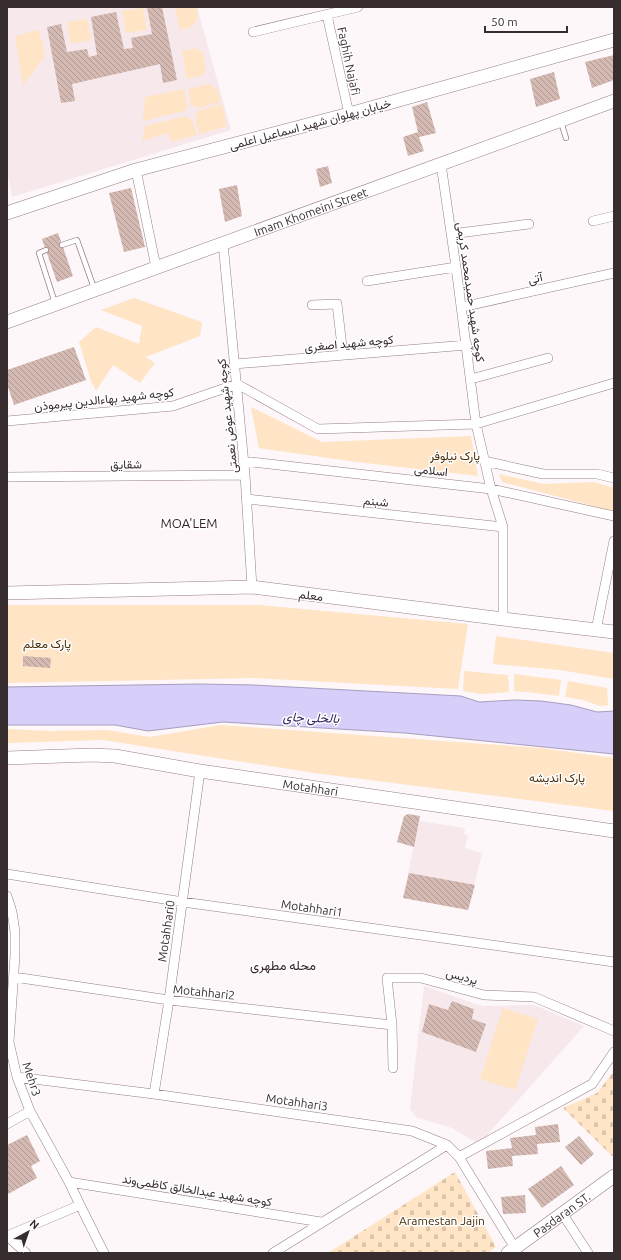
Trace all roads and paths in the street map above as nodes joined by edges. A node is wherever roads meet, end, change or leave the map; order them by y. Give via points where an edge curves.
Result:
1 (358, 7) edge
2 (327, 15) junction
3 (253, 32) dead end
4 (614, 40) edge
5 (614, 101) edge
6 (349, 114) junction
7 (561, 120) junction
8 (566, 138) dead end
9 (441, 164) junction
10 (136, 170) junction
11 (7, 211) edge
12 (614, 216) edge
13 (593, 221) dead end
14 (529, 224) dead end
15 (451, 234) junction
16 (223, 243) junction
17 (62, 245) dead end
18 (46, 250) dead end
19 (156, 267) junction
20 (456, 267) junction
21 (614, 273) edge
22 (367, 281) dead end
23 (94, 290) junction
24 (55, 304) junction
25 (312, 304) dead end
26 (462, 307) junction
27 (7, 322) edge
28 (466, 345) junction
29 (344, 355) junction
30 (548, 358) dead end
31 (234, 364) junction
32 (471, 379) junction
33 (614, 383) edge
34 (237, 384) junction
35 (7, 421) edge
36 (476, 424) junction
37 (484, 461) junction
38 (243, 462) junction
39 (245, 475) junction
40 (7, 478) edge
41 (614, 478) edge
42 (491, 489) junction
43 (247, 499) junction
44 (614, 516) edge
45 (503, 527) junction
46 (614, 540) edge
47 (252, 587) junction
48 (7, 593) edge
49 (503, 619) junction
50 (596, 630) junction
51 (614, 632) edge
52 (7, 758) edge
53 (200, 771) junction
54 (614, 831) edge
55 (7, 874) edge
56 (7, 896) edge
57 (182, 902) junction
58 (614, 962) edge
59 (14, 977) junction
60 (169, 1000) junction
61 (392, 1025) junction
62 (614, 1031) edge
63 (8, 1042) edge
64 (614, 1052) edge
65 (393, 1068) dead end
66 (17, 1077) junction
67 (154, 1094) junction
68 (30, 1111) junction
69 (7, 1124) edge
70 (447, 1144) junction
71 (459, 1157) junction
72 (614, 1176) edge
73 (69, 1182) junction
74 (80, 1205) junction
75 (562, 1213) junction
76 (321, 1222) junction
77 (7, 1236) edge
78 (512, 1250) edge
79 (26, 1253) edge
80 (104, 1253) edge
81 (273, 1253) edge
82 (588, 1253) edge

1 - 2 street
2 - 3 street
2 - 6 street, Faghih Najafi
4 - 6 main road, خیابان پهلوان شهید اسماعیل اعلمی
5 - 7 main road, Imam Khomeini Street
6 - 10 main road, خیابان پهلوان شهید اسماعیل اعلمی
7 - 8 lane
7 - 9 main road, Imam Khomeini Street
9 - 15 street, کوچه شهید حمیدمحمد کریمی
9 - 16 main road, Imam Khomeini Street
10 - 11 main road, خیابان پهلوان شهید اسماعیل اعلمی
10 - 19 street
12 - 13 street
14 - 15 street
15 - 20 street, کوچه شهید حمیدمحمد کریمی
16 - 19 main road, Imam Khomeini Street
16 - 31 street, کوچه شهید عوض نعمتی
17 - 23 lane via 77,240
18 - 24 lane via 39,253
19 - 23 main road, Imam Khomeini Street
20 - 22 street
20 - 26 street, کوچه شهید حمیدمحمد کریمی
21 - 26 street, آتی
23 - 24 main road, Imam Khomeini Street
24 - 27 main road, Imam Khomeini Street
25 - 29 street via 337,304
26 - 28 street, کوچه شهید حمیدمحمد کریمی
28 - 29 street, کوچه شهید اصغری
28 - 32 street, کوچه شهید حمیدمحمد کریمی
29 - 31 street, کوچه شهید اصغری
30 - 32 street
31 - 34 street, کوچه شهید عوض نعمتی
32 - 36 street, کوچه شهید حمیدمحمد کریمی
33 - 36 street
34 - 35 street, کوچه شهید بهاءالدین پیرموذن via 174,406
34 - 36 street via 318,429
34 - 38 street, کوچه شهید عوض نعمتی
36 - 37 street, کوچه شهید حمیدمحمد کریمی
37 - 41 street via 543,474 597,474
37 - 42 street, کوچه شهید حمیدمحمد کریمی
38 - 39 street, کوچه شهید عوض نعمتی
38 - 42 street, اسلامی
39 - 40 street, شقایق
39 - 43 street, کوچه شهید عوض نعمتی
42 - 44 street, اسلامی
42 - 45 street, کوچه شهید حمیدمحمد کریمی
43 - 45 street, شبنم
43 - 47 street, کوچه شهید عوض نعمتی
45 - 49 street, کوچه شهید حمیدمحمد کریمی
46 - 50 street
47 - 48 main road, معلم
47 - 49 main road, معلم
49 - 50 main road, معلم
50 - 51 main road, معلم
52 - 53 main road, Motahhari via 115,756
53 - 54 main road, Motahhari
53 - 57 street, Motahhari0
55 - 57 street, Motahhari1
56 - 59 street, Mehr3 via 14,932
57 - 58 street, Motahhari1
57 - 60 street, Motahhari0
59 - 60 street, Motahhari2
59 - 63 street, Mehr3
60 - 61 street, Motahhari2
60 - 67 street, Motahhari0
61 - 62 street, پردیس via 387,978 421,978 484,995 534,997
61 - 65 street, پردیس
63 - 66 street, Mehr3
64 - 71 street via 592,1084
66 - 67 street, Motahhari3
66 - 68 street, Mehr3
67 - 70 street, Motahhari3 via 392,1127 412,1131
68 - 69 street
68 - 73 street, Mehr3
70 - 71 street, Motahhari3
70 - 76 street
71 - 78 street, Motahhari3
72 - 75 main road, Pasdaran ST.
73 - 74 street, Mehr3
73 - 76 street, کوچه شهید عبدالخالق کاظمی‌وند
74 - 77 street
74 - 80 street, Mehr3
75 - 78 main road, Pasdaran ST.
75 - 82 street
76 - 81 street
77 - 79 street

